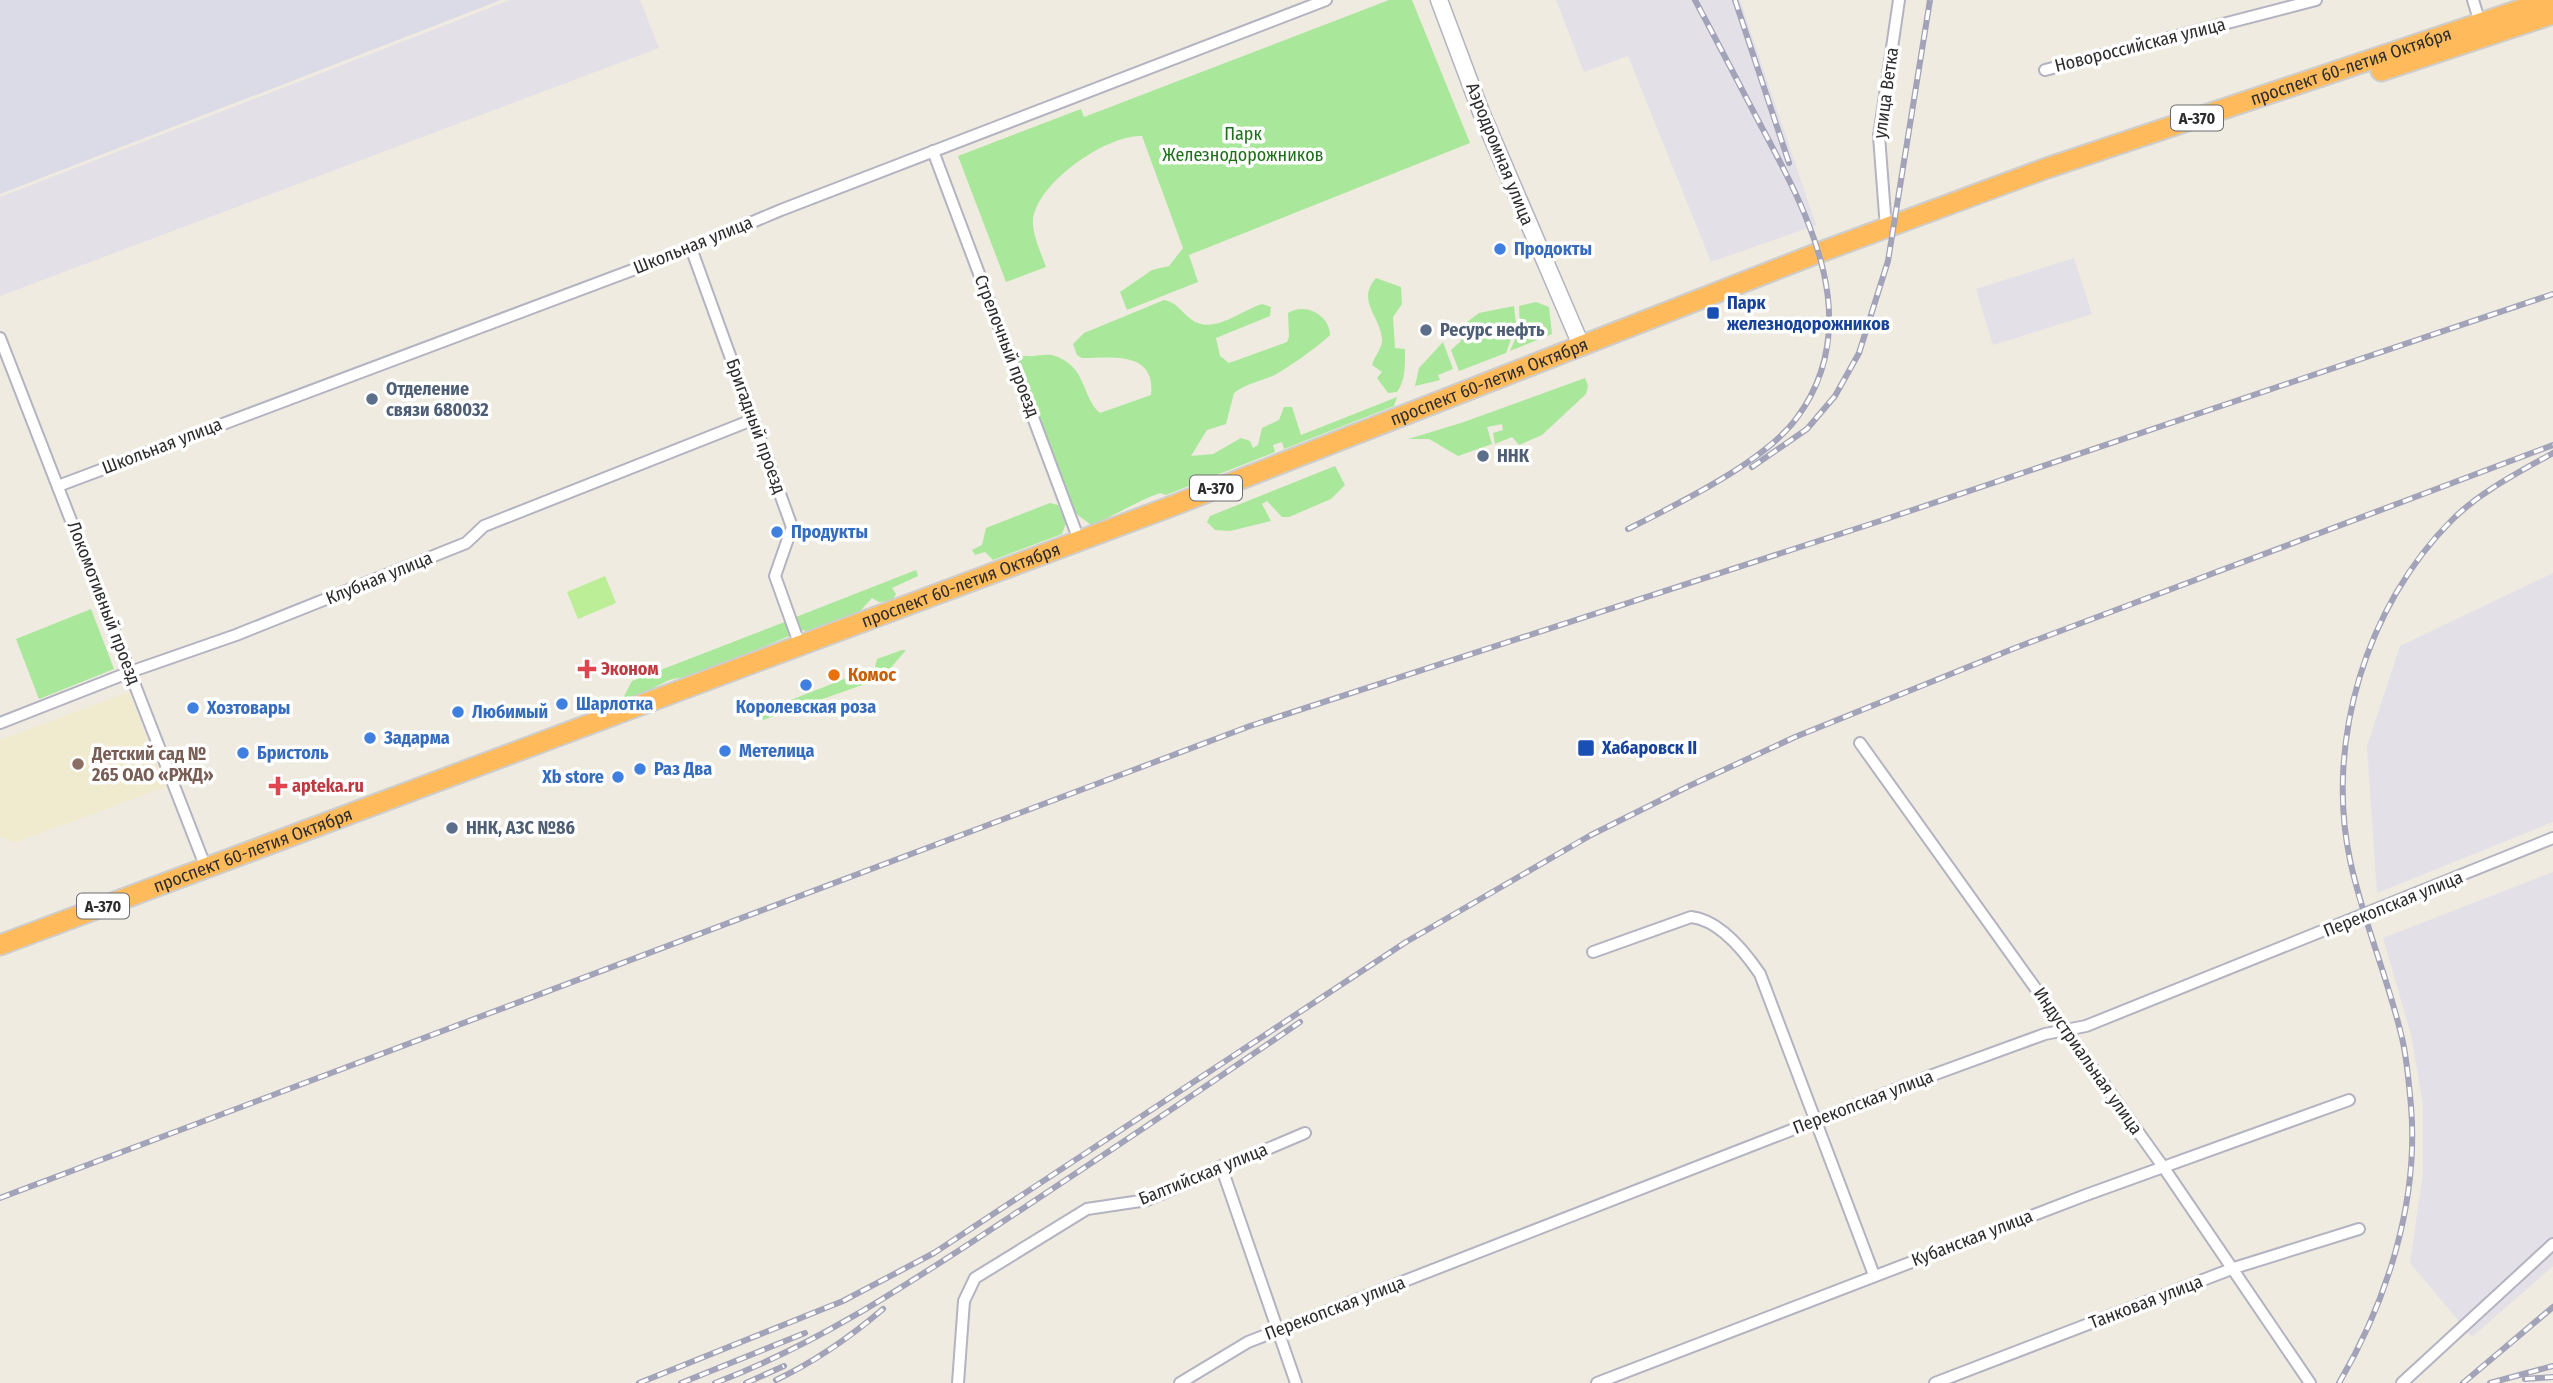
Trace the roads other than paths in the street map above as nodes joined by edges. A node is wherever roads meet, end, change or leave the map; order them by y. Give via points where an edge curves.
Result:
1 (1326, 0) edge
2 (1439, 0) edge
3 (1899, 0) edge
4 (2316, 0) edge
5 (2473, 0) edge
6 (2549, 0) edge
7 (2553, 14) edge
8 (2480, 23) junction
9 (2045, 70) dead end
10 (933, 152) junction
11 (1916, 219) junction
12 (1886, 228) junction
13 (691, 248) junction
14 (0, 338) edge
15 (1581, 345) junction
16 (752, 420) junction
17 (58, 486) junction
18 (1079, 540) junction
19 (799, 643) junction
20 (130, 672) junction
21 (0, 723) edge
22 (1860, 743) dead end
23 (2553, 838) edge
24 (206, 868) junction
25 (0, 944) edge
26 (1593, 952) dead end
27 (2067, 1031) junction
28 (2349, 1100) dead end
29 (1816, 1119) junction
30 (1305, 1133) dead end
31 (1221, 1166) junction
32 (2164, 1168) junction
33 (2359, 1229) dead end
34 (2553, 1244) edge
35 (2234, 1268) junction
36 (1874, 1275) junction
37 (1275, 1331) junction
38 (958, 1383) edge
39 (1180, 1383) edge
40 (1296, 1383) edge
41 (1597, 1383) edge
42 (1935, 1383) edge
43 (2311, 1383) edge
44 (2402, 1383) edge

1 - 10 street, Школьная улица
2 - 15 street, Аэродромная улица via 1486,124
3 - 12 street, улица Ветка via 1879,136
4 - 9 street, Новороссийская улица
5 - 8 street
6 - 8 highway, проспект 60-летия Октября / А-370
7 - 11 highway, проспект 60-летия Октября / А-370
8 - 11 highway, проспект 60-летия Октября / А-370 via 2047,168
10 - 13 street, Школьная улица
10 - 18 street, Стрелочный проезд
11 - 12 highway, проспект 60-летия Октября / А-370
12 - 15 highway, проспект 60-летия Октября / А-370
13 - 16 street, Бригадный проезд
13 - 17 street, Школьная улица
14 - 17 street, Локомотивный проезд
15 - 18 highway, проспект 60-летия Октября / А-370
16 - 19 street, Бригадный проезд via 792,527 775,576
16 - 20 street, Клубная улица via 484,526 466,543
17 - 20 street, Локомотивный проезд
18 - 19 highway, проспект 60-летия Октября / А-370
19 - 24 highway, проспект 60-летия Октября / А-370
20 - 21 street, Клубная улица
20 - 24 street, Локомотивный проезд
22 - 27 street, Индустриальная улица
23 - 27 street, Перекопская улица
24 - 25 highway, проспект 60-летия Октября / А-370
26 - 29 street via 1682,918 1700,918 1722,933 1760,974
27 - 29 street, Перекопская улица via 2045,1034
27 - 32 street, Индустриальная улица
28 - 32 street, Кубанская улица
29 - 36 street
29 - 37 street, Перекопская улица
30 - 31 street, Балтийская улица
31 - 37 street
31 - 38 street, Балтийская улица via 1147,1200 1087,1209 975,1278 963,1311
32 - 35 street, Индустриальная улица
32 - 36 street, Кубанская улица
33 - 35 street, Танковая улица
34 - 44 street
35 - 42 street, Танковая улица
35 - 43 street, Индустриальная улица
36 - 41 street, Кубанская улица
37 - 39 street, Перекопская улица
37 - 40 street

